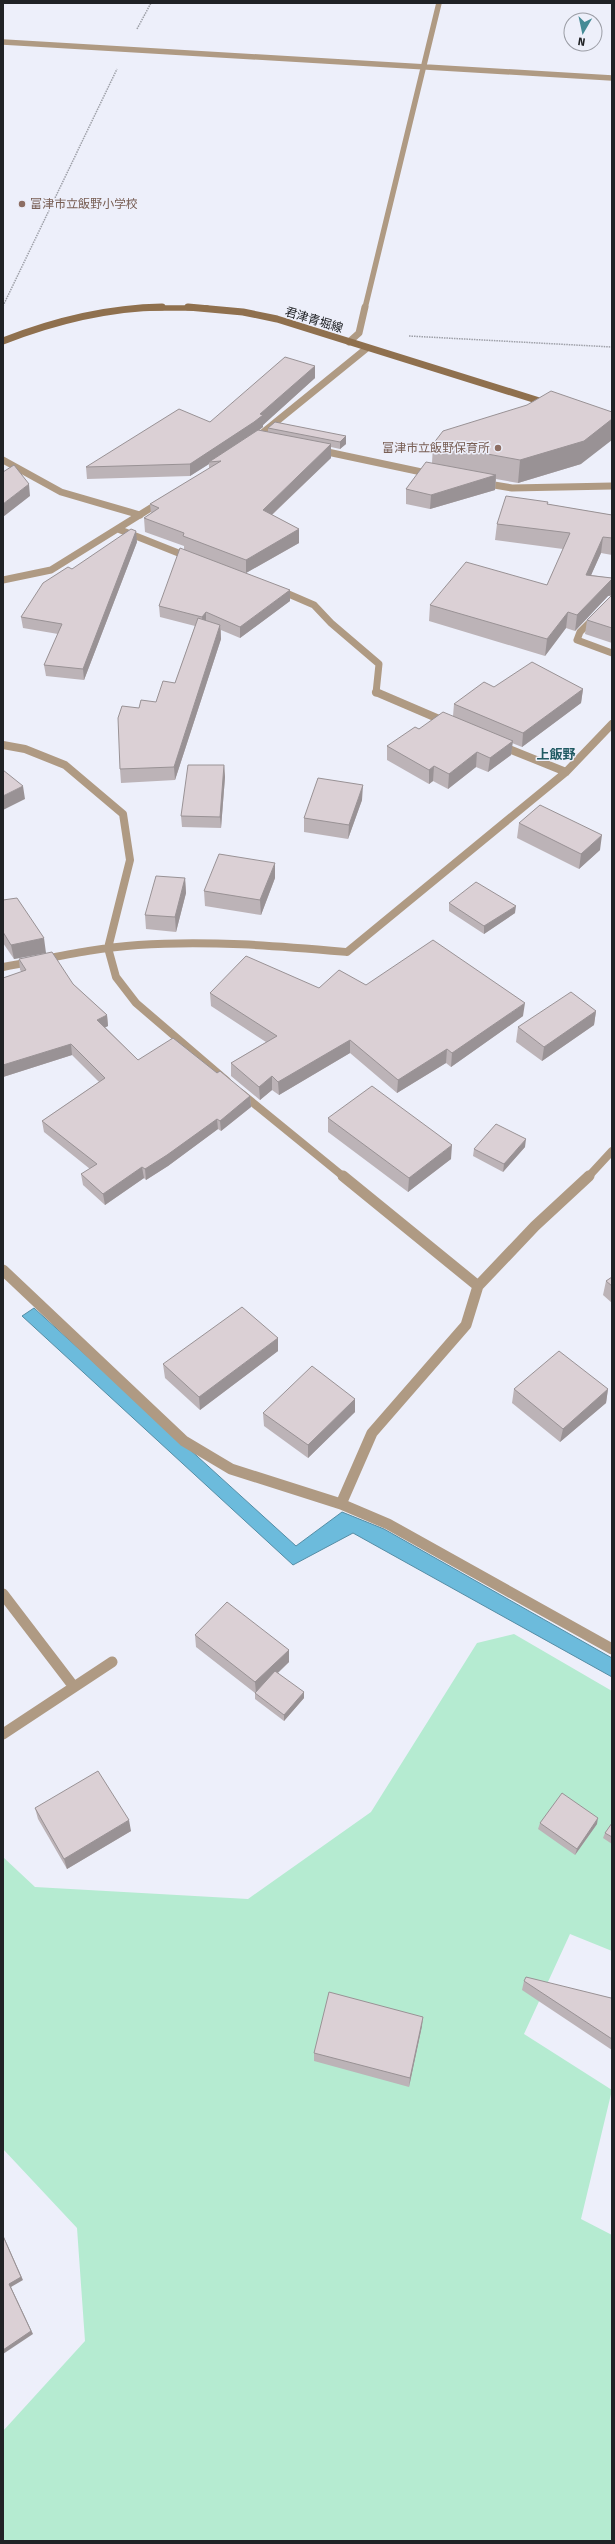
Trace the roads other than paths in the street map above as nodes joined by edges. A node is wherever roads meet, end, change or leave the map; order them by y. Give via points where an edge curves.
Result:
1 (439, 3) edge
2 (3, 42) edge
3 (423, 67) junction
4 (612, 78) edge
5 (3, 341) edge
6 (349, 342) junction
7 (367, 348) junction
8 (560, 408) edge
9 (257, 438) junction
10 (264, 439) edge
11 (250, 442) edge
12 (309, 449) edge
13 (3, 460) edge
14 (437, 475) edge
15 (474, 481) edge
16 (612, 486) edge
17 (166, 498) edge
18 (140, 515) junction
19 (118, 529) junction
20 (196, 560) edge
21 (3, 580) edge
22 (266, 586) edge
23 (612, 600) edge
24 (612, 653) edge
25 (612, 724) edge
26 (452, 725) edge
27 (488, 740) edge
28 (3, 745) edge
29 (566, 772) junction
30 (108, 948) junction
31 (3, 967) edge
32 (612, 1151) edge
33 (3, 1270) edge
34 (478, 1286) junction
35 (341, 1504) junction
36 (3, 1594) edge
37 (612, 1649) edge
38 (112, 1662) dead end
39 (74, 1687) junction
40 (3, 1734) edge

1 - 3 street
2 - 3 street
3 - 4 street
3 - 6 street via 359,333
5 - 6 main road, 君津青堀線 via 77,317 143,307 177,306 243,312
6 - 7 main road, 君津青堀線
7 - 8 main road, 君津青堀線
7 - 9 street
9 - 10 street
9 - 11 street
12 - 14 street
13 - 18 street via 61,492
15 - 16 street via 512,488
17 - 18 street
18 - 19 street
19 - 20 street
19 - 21 street via 51,570
22 - 26 street via 314,605 379,664 376,694
23 - 24 street via 580,632 578,640
25 - 29 street
27 - 29 street
28 - 30 street via 65,765 123,814 130,860
29 - 30 street via 347,952 283,946 181,944
30 - 31 street
30 - 34 street via 116,977 136,1003 294,1138
32 - 34 street via 598,1169 535,1226
33 - 35 street via 184,1442 231,1469
34 - 35 street via 466,1325 372,1433
35 - 37 street via 388,1524
36 - 39 street
38 - 39 street
39 - 40 street

